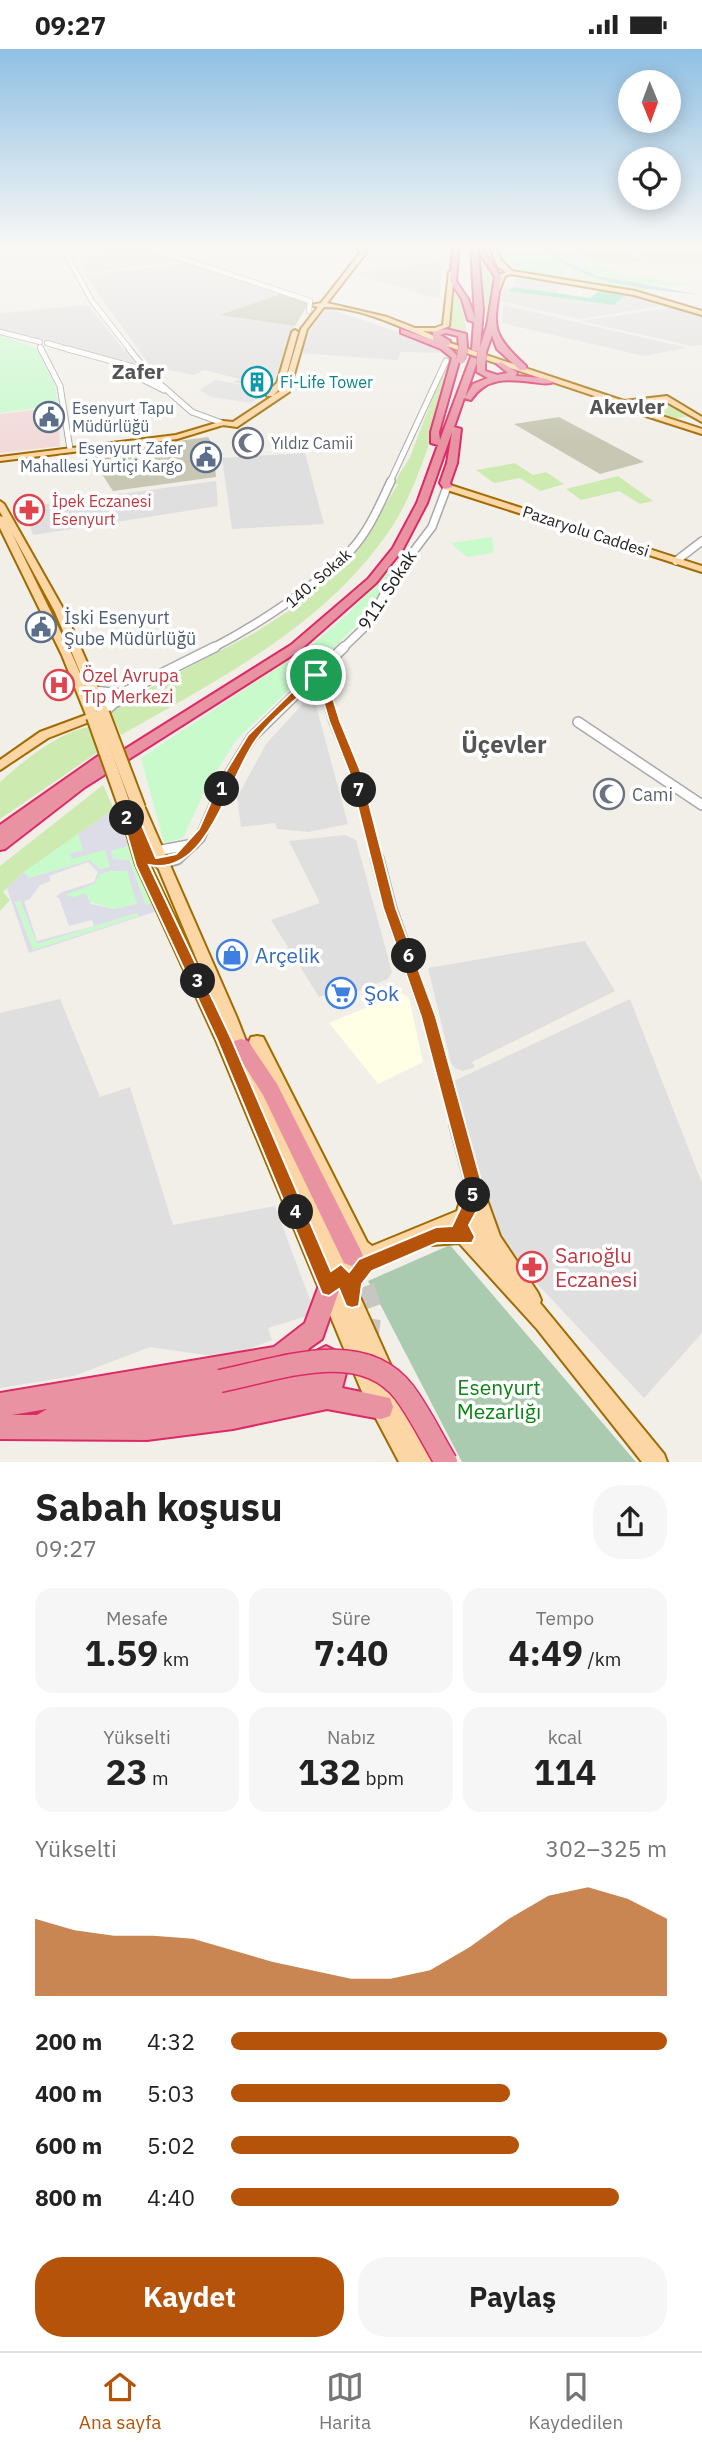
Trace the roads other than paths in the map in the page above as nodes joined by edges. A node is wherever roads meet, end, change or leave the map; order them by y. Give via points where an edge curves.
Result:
1 (99, 311) edge
2 (313, 311) edge
3 (345, 311) edge
4 (359, 311) edge
5 (448, 311) edge
6 (469, 311) edge
7 (472, 311) edge
8 (479, 311) edge
9 (494, 311) edge
10 (364, 312) junction
11 (356, 314) junction
12 (472, 320) junction
13 (491, 326) junction
14 (404, 328) junction
15 (0, 333) edge
16 (448, 344) junction
17 (43, 345) junction
18 (469, 354) junction
19 (446, 361) dead end
20 (501, 364) junction
21 (140, 365) junction
22 (528, 371) junction
23 (127, 372) junction
24 (155, 377) junction
25 (144, 380) junction
26 (550, 382) junction
27 (468, 398) junction
28 (664, 398) joint
29 (634, 407) junction
30 (702, 421) edge
31 (227, 424) junction
32 (700, 430) edge
33 (207, 431) junction
34 (456, 433) junction
35 (436, 443) junction
36 (135, 444) junction
37 (70, 449) junction
38 (81, 450) dead end
39 (0, 460) edge
40 (432, 478) junction
41 (448, 487) junction
42 (0, 495) edge
43 (0, 504) edge
44 (0, 519) edge
45 (0, 529) edge
46 (15, 541) junction
47 (702, 541) edge
48 (676, 561) junction
49 (702, 569) edge
50 (316, 675) junction
51 (137, 688) junction
52 (94, 691) junction
53 (98, 715) junction
54 (578, 722) dead end
55 (0, 766) edge
56 (702, 805) edge
57 (133, 809) junction
58 (0, 832) edge
59 (0, 845) edge
60 (158, 857) junction
61 (249, 1044) joint
62 (473, 1184) junction
63 (486, 1224) junction
64 (464, 1228) junction
65 (348, 1268) junction
66 (352, 1299) junction
67 (544, 1322) junction
68 (276, 1357) junction
69 (321, 1390) junction
70 (0, 1406) edge
71 (381, 1408) junction
72 (0, 1426) edge
73 (411, 1462) edge
74 (430, 1462) edge
75 (446, 1462) edge
76 (656, 1462) edge

1 - 21 street
2 - 31 main road via 299,338 286,390
3 - 11 main road
4 - 10 main road
5 - 14 main road via 446,326
6 - 12 highway
7 - 12 highway
8 - 18 highway
9 - 13 highway
10 - 11 main road
10 - 14 main road
11 - 14 main road
12 - 18 highway
13 - 18 highway
13 - 22 highway via 500,347
14 - 16 main road
14 - 18 main road
14 - 35 highway via 444,347 456,358
15 - 17 street
15 - 17 street
16 - 18 main road
16 - 18 highway via 436,334 462,334
17 - 21 street
17 - 23 street via 68,349
17 - 37 street via 64,394
18 - 20 main road
18 - 20 highway via 488,376 513,374
18 - 22 main road
18 - 27 highway
18 - 35 highway
18 - 40 highway
19 - 51 street, 140. Sokak via 376,513 352,549 270,618
20 - 26 main road
21 - 23 street
21 - 24 street
22 - 29 main road
23 - 25 street
24 - 25 street
24 - 31 street via 192,412
25 - 33 street via 168,393
26 - 27 highway via 522,378 484,382 475,386
26 - 29 main road
27 - 34 highway
28 - 29 main road
28 - 30 main road
29 - 32 main road
31 - 33 main road
33 - 36 main road
34 - 40 highway via 444,464
34 - 41 highway via 445,483
35 - 58 highway via 391,543 334,606 290,642 93,764
36 - 37 main road
36 - 38 main road
36 - 39 main road
37 - 39 main road
40 - 59 highway via 398,549 336,615 282,657 80,784
41 - 48 main road, Pazaryolu Caddesi
41 - 50 street, 911. Sokak via 432,527 391,581 369,623
42 - 46 main road via 20,531
43 - 46 main road
44 - 46 main road
45 - 46 main road
46 - 52 main road via 60,612
46 - 53 main road
47 - 48 street
48 - 49 main road, Pazaryolu Caddesi
50 - 60 street, 911. Sokak via 243,749 194,844 180,857
50 - 62 street via 321,676 355,772 390,908 428,1017
51 - 52 street via 121,694
51 - 53 street
52 - 53 main road
53 - 55 main road via 44,735
53 - 57 main road, bridge
54 - 56 street
57 - 60 main road via 148,856 151,861
57 - 65 main road via 143,866 224,1040
60 - 61 main road
61 - 65 highway
62 - 63 main road
62 - 64 main road
63 - 64 main road via 478,1238
63 - 67 main road
64 - 65 main road
64 - 66 main road via 458,1234 436,1235 365,1265 353,1281
64 - 67 main road
65 - 66 main road
65 - 68 highway via 314,1331
65 - 71 main road
66 - 74 main road via 397,1402
67 - 76 main road
68 - 69 highway via 326,1358 334,1373
68 - 70 highway
69 - 71 highway
69 - 72 highway via 233,1417 147,1428
70 - 75 highway, bridge via 220,1381 330,1360 363,1363 382,1372 403,1391
71 - 73 main road

